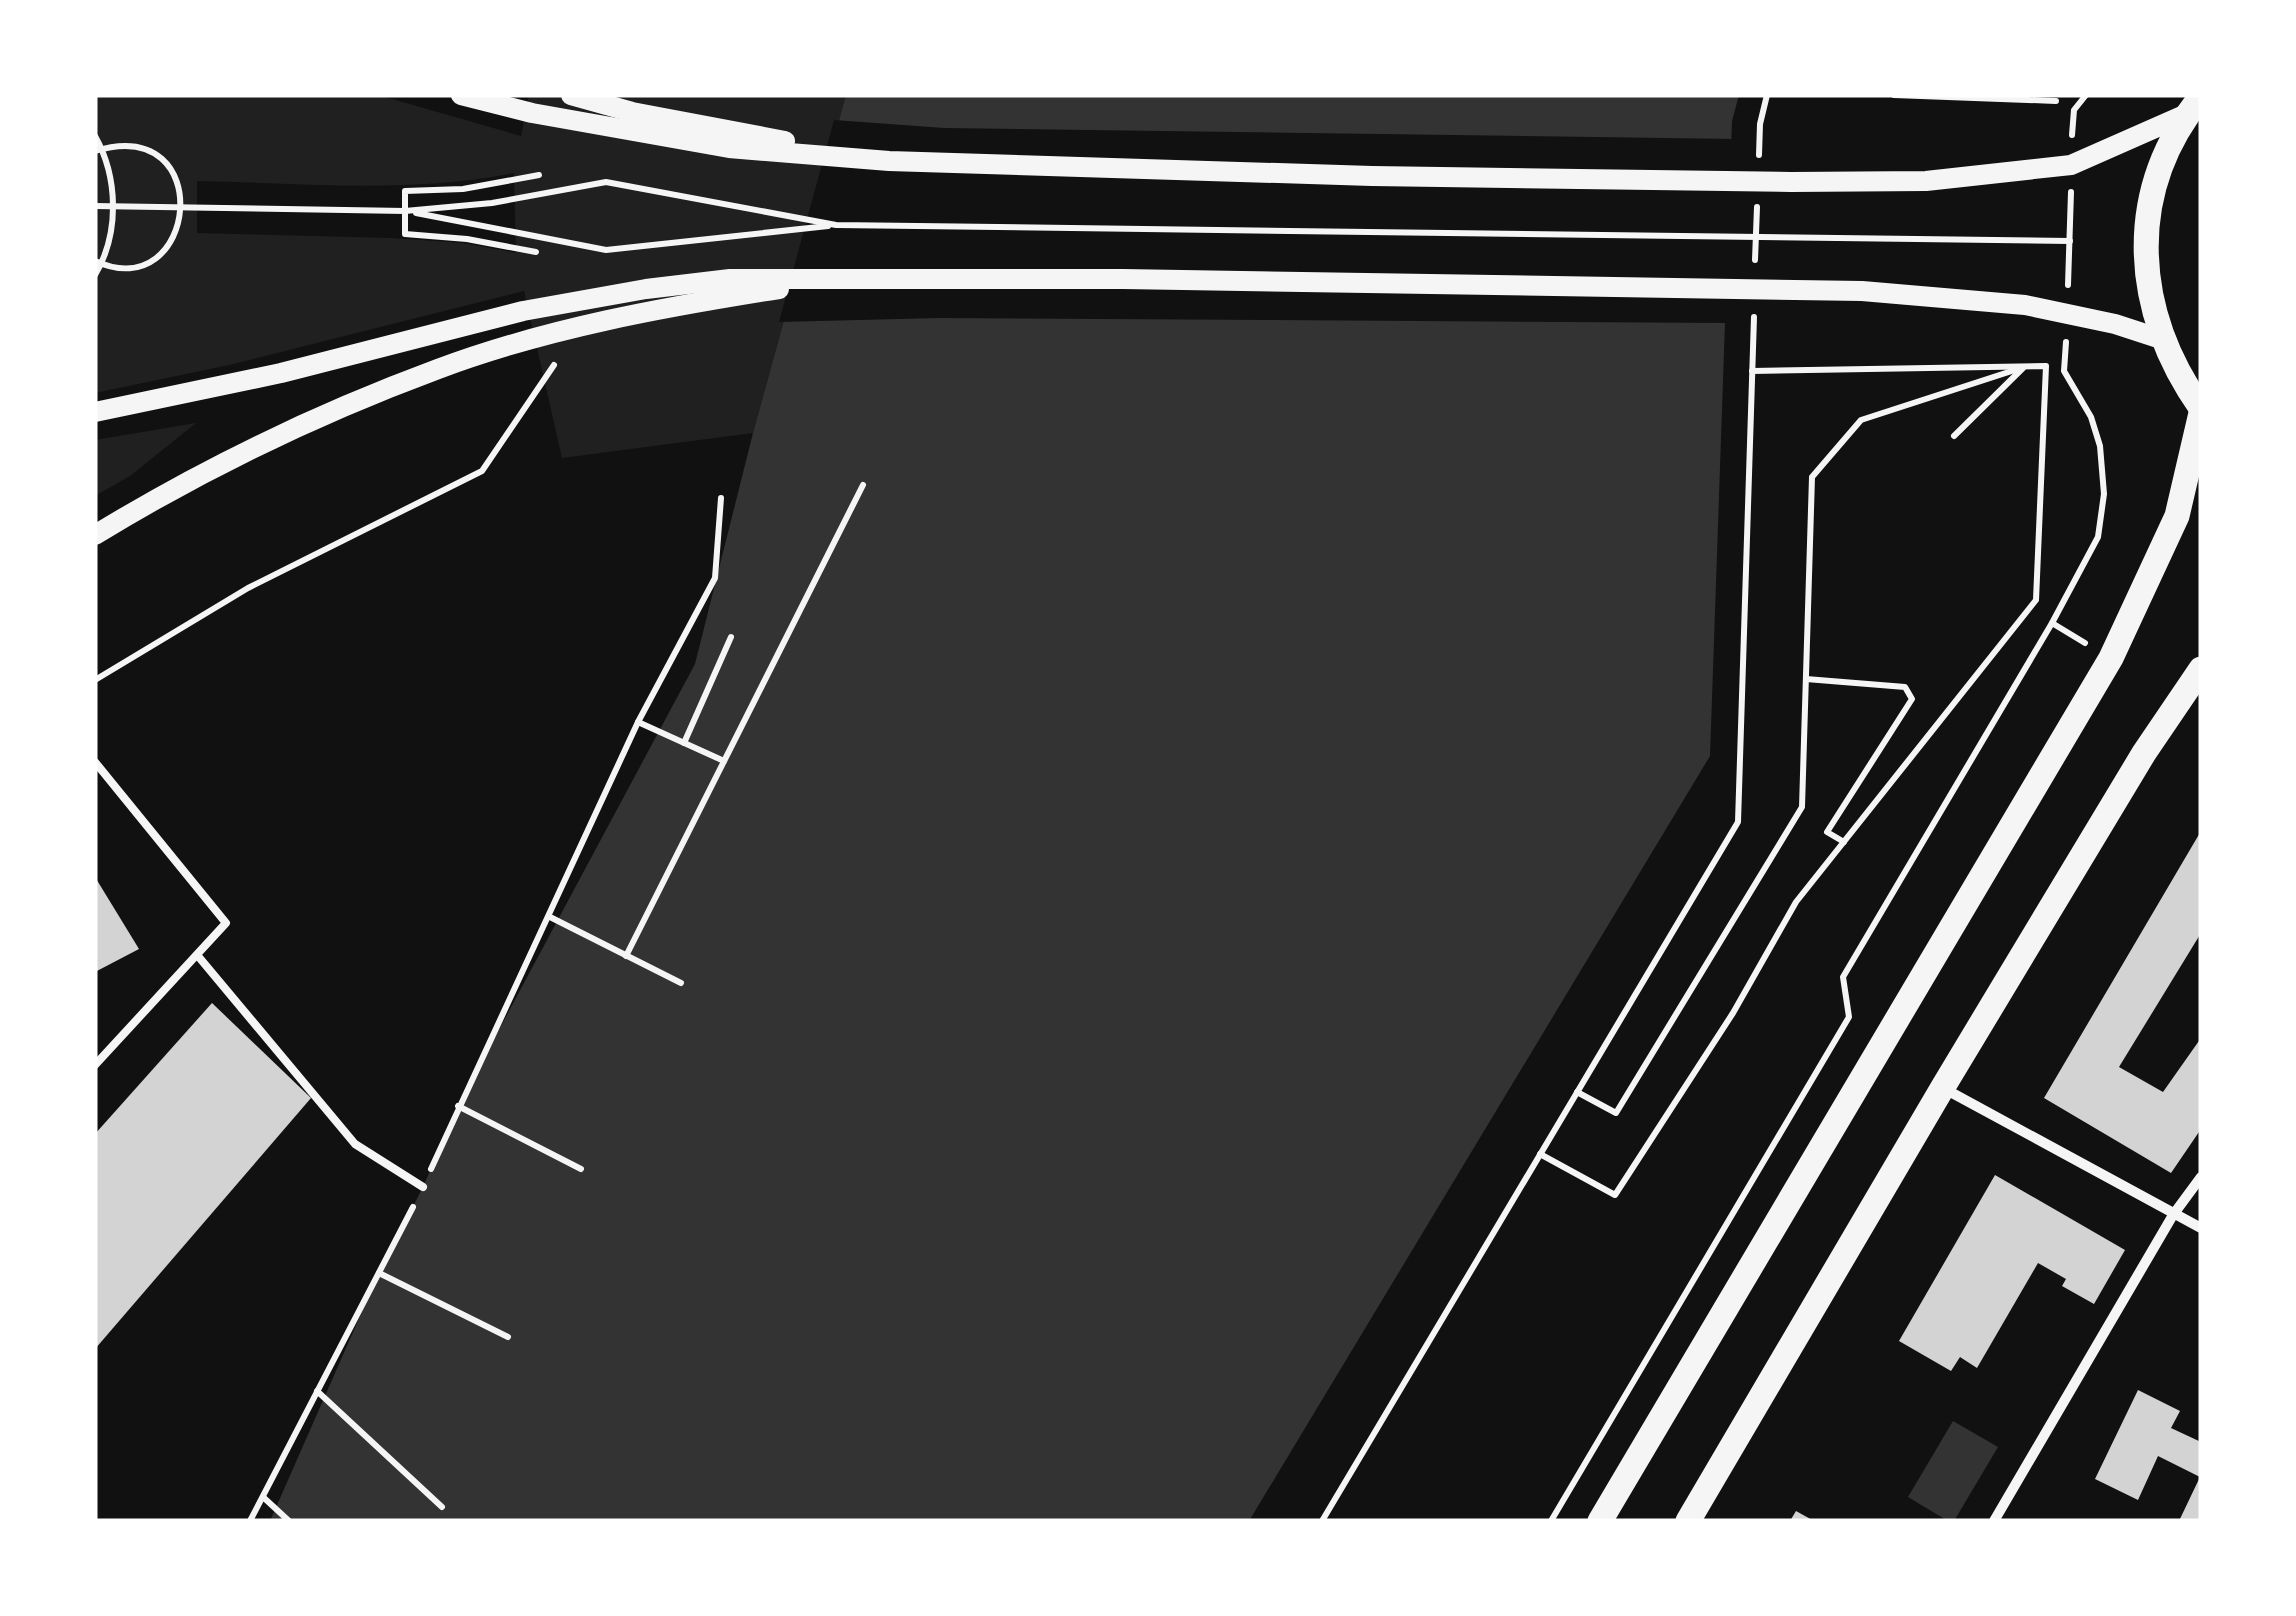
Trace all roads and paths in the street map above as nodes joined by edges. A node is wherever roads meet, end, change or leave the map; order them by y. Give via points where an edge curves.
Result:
1 (461, 95) edge
2 (572, 95) edge
3 (1766, 95) edge
4 (1894, 95) edge
5 (2035, 95) edge
6 (2046, 95) edge
7 (2086, 95) edge
8 (2056, 101) junction
9 (2195, 105) edge
10 (2074, 110) dead end
11 (95, 136) edge
12 (99, 150) edge
13 (956, 162) junction
14 (1759, 162) dead end
15 (538, 175) dead end
16 (1758, 200) dead end
17 (95, 206) edge
18 (114, 206) junction
19 (182, 208) junction
20 (404, 211) junction
21 (836, 225) junction
22 (2070, 241) dead end
23 (536, 252) dead end
24 (98, 263) edge
25 (95, 274) edge
26 (1755, 276) dead end
27 (840, 279) junction
28 (1754, 314) dead end
29 (2161, 339) junction
30 (2066, 356) dead end
31 (557, 360) dead end
32 (2024, 367) junction
33 (1752, 372) junction
34 (2201, 410) edge
35 (95, 412) edge
36 (1954, 436) dead end
37 (863, 485) dead end
38 (720, 498) dead end
39 (95, 536) edge
40 (731, 637) dead end
41 (2201, 669) edge
42 (1806, 679) junction
43 (95, 680) edge
44 (638, 722) junction
45 (684, 743) junction
46 (724, 761) junction
47 (95, 762) edge
48 (1844, 842) junction
49 (550, 917) junction
50 (198, 956) junction
51 (626, 956) junction
52 (681, 982) dead end
53 (95, 1066) edge
54 (1942, 1087) junction
55 (1577, 1092) junction
56 (458, 1106) junction
57 (1540, 1154) junction
58 (581, 1169) dead end
59 (2201, 1177) edge
60 (423, 1187) junction
61 (2174, 1214) junction
62 (2201, 1228) edge
63 (379, 1273) junction
64 (508, 1337) dead end
65 (317, 1391) junction
66 (263, 1497) junction
67 (442, 1507) dead end
68 (250, 1521) edge
69 (290, 1521) edge
70 (1322, 1521) edge
71 (1551, 1521) edge
72 (1600, 1521) edge
73 (1688, 1521) edge
74 (1994, 1521) edge

1 - 13 main road via 729,148
2 - 13 main road via 778,140
3 - 14 path
4 - 8 path
5 - 8 path
6 - 8 path
7 - 10 path
9 - 13 main road via 2071,165 1926,180 1372,176
9 - 29 main road via 2158,174 2146,240 2146,274
11 - 12 path
12 - 18 path
12 - 19 path via 133,146 151,152 177,181
15 - 20 path via 463,189 404,191
16 - 26 path
17 - 18 path
18 - 19 path
18 - 24 path
19 - 20 path
19 - 24 path via 174,238 162,252 126,268
20 - 21 path via 606,250
20 - 21 path via 606,182
20 - 23 path via 404,234
21 - 22 path
24 - 25 path
27 - 29 main road via 1862,291 2025,306
27 - 35 main road via 730,279 646,289 524,311 280,374
27 - 39 main road via 613,319 440,368 321,416
28 - 33 path
29 - 34 main road
30 - 71 path via 2064,372 2100,446 2104,494 2098,538 1843,977 1849,1017
31 - 43 path via 482,471 248,588
32 - 33 path
32 - 36 path
32 - 42 path via 1861,420 1812,477
32 - 48 path via 2046,366 2036,600
33 - 55 path via 1738,822
34 - 72 main road via 2176,516 2111,658
37 - 46 path
38 - 44 path via 715,578
40 - 45 path
41 - 54 main road
42 - 48 path via 1905,687 1912,699 1827,832
42 - 55 path via 1802,807 1616,1113
44 - 45 path
44 - 49 path
45 - 46 path
46 - 51 path
47 - 50 lane via 226,923
48 - 57 path via 1796,902 1615,1195
49 - 51 path
49 - 56 path
50 - 53 lane
50 - 60 lane via 355,1144
51 - 52 path
54 - 61 street
54 - 73 main road
55 - 57 path
56 - 58 path
56 - 60 path
57 - 70 path
59 - 61 street
60 - 63 path
61 - 62 street
61 - 74 street
63 - 64 path
63 - 65 path
65 - 66 path
65 - 67 path
66 - 68 path
66 - 69 path

